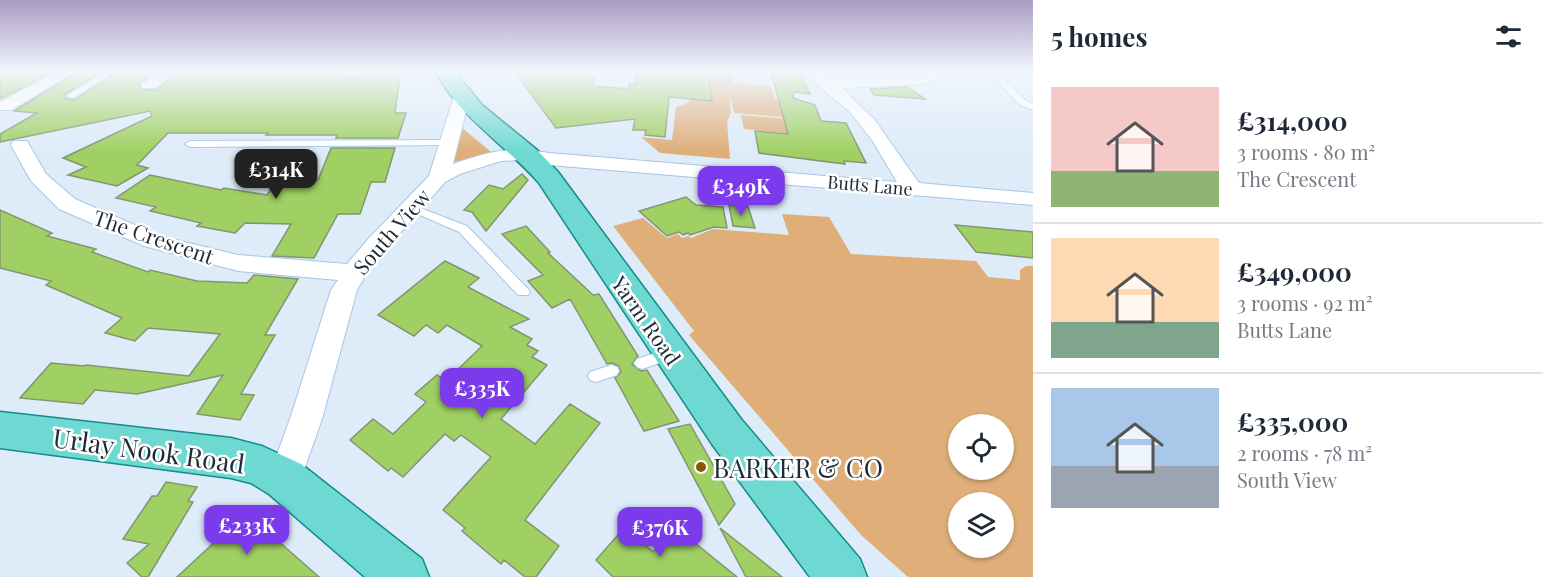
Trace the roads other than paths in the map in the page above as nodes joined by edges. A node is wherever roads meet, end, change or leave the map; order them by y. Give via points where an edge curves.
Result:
1 (18, 99) edge
2 (452, 99) edge
3 (465, 99) edge
4 (847, 99) edge
5 (1019, 99) edge
6 (5, 106) dead end
7 (1033, 107) edge
8 (450, 143) junction
9 (190, 144) dead end
10 (20, 145) dead end
11 (528, 155) junction
12 (438, 178) junction
13 (912, 189) junction
14 (1033, 199) edge
15 (410, 207) junction
16 (354, 273) junction
17 (523, 292) dead end
18 (0, 430) edge
19 (285, 479) junction
20 (811, 556) edge
21 (404, 577) edge
22 (842, 577) edge

1 - 6 street
2 - 8 street
3 - 11 main road, Yarm Road
4 - 13 street via 858,109
5 - 7 lane
8 - 9 lane
8 - 12 street
10 - 16 street, The Crescent via 38,177 67,204 152,241 238,263
11 - 12 street, South View via 490,157
11 - 13 street, Butts Lane
11 - 20 main road, Yarm Road via 549,178 656,358
12 - 15 street, South View
13 - 14 street, Butts Lane
15 - 16 street, South View
15 - 17 lane via 463,229
16 - 19 street, South View via 341,299
18 - 19 main road, Urlay Nook Road via 231,458 262,466
19 - 21 main road, Urlay Nook Road
20 - 22 main road, Yarm Road

